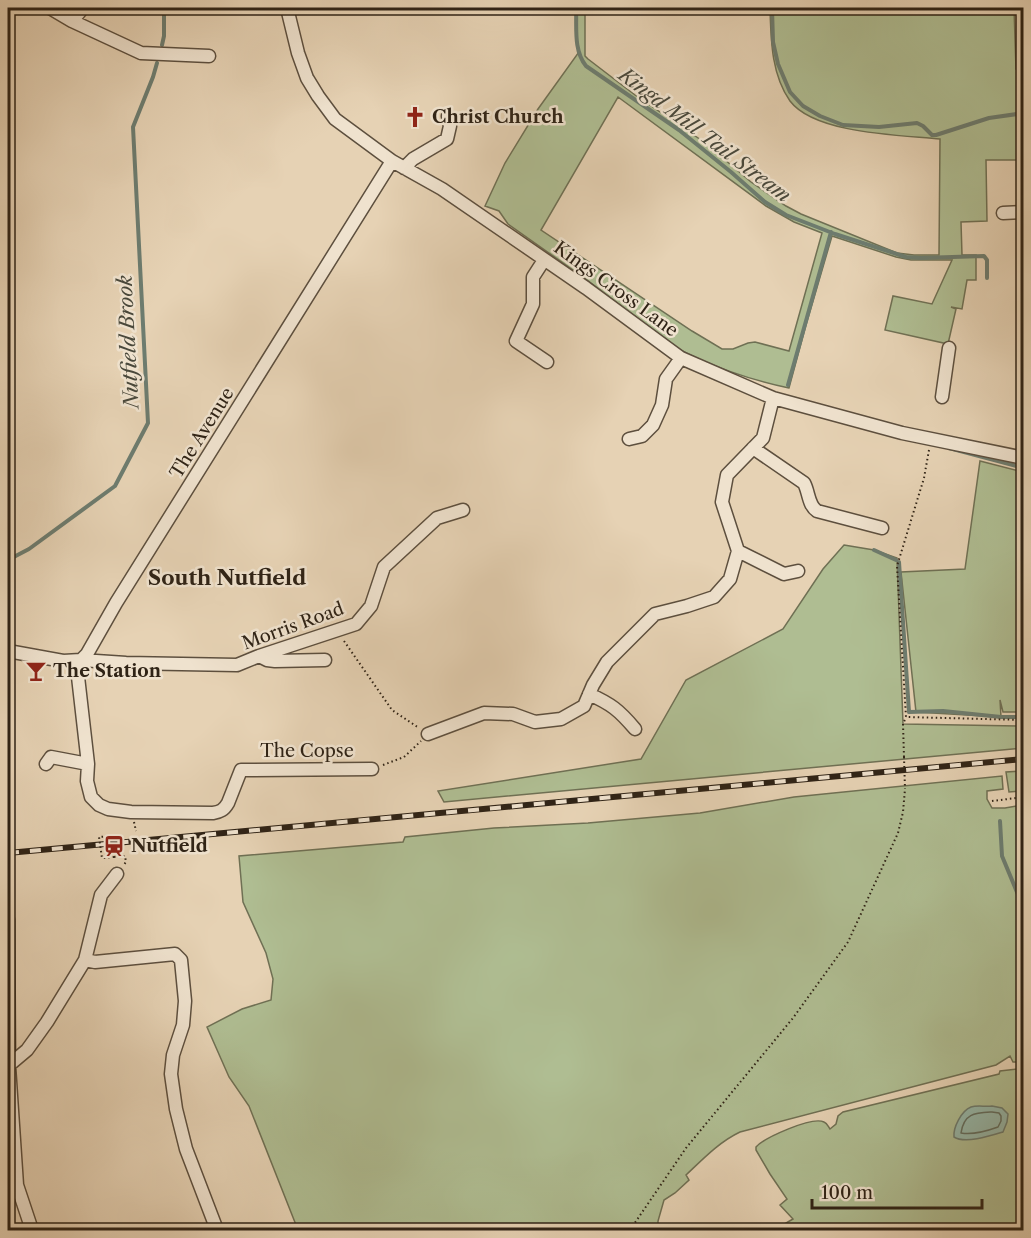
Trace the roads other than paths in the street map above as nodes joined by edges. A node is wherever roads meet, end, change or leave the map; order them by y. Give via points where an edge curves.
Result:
1 (50, 8) edge
2 (83, 8) edge
3 (287, 8) edge
4 (72, 21) junction
5 (209, 56) dead end
6 (447, 116) dead end
7 (398, 164) junction
8 (1023, 212) edge
9 (1003, 213) dead end
10 (544, 260) junction
11 (949, 348) dead end
12 (681, 358) junction
13 (547, 362) dead end
14 (942, 397) dead end
15 (773, 398) junction
16 (629, 439) dead end
17 (753, 448) junction
18 (1023, 458) edge
19 (463, 510) dead end
20 (882, 528) dead end
21 (738, 551) junction
22 (798, 571) dead end
23 (8, 651) edge
24 (259, 656) junction
25 (81, 660) junction
26 (326, 660) dead end
27 (589, 694) junction
28 (635, 729) dead end
29 (428, 734) road end
30 (46, 764) dead end
31 (88, 764) junction
32 (372, 769) road end
33 (117, 874) dead end
34 (8, 919) edge
35 (85, 960) junction
36 (8, 1066) edge
37 (32, 1230) edge
38 (217, 1230) edge

1 - 4 street
2 - 4 street
3 - 7 street, Kings Cross Lane via 298,53 318,96 335,119
4 - 5 street via 141,53
6 - 7 street via 447,139
7 - 10 street, Kings Cross Lane via 442,189
7 - 25 street, The Avenue
8 - 9 street
10 - 12 street, Kings Cross Lane
10 - 13 street via 532,277 533,304 516,341
11 - 14 street
12 - 15 street, Kings Cross Lane
12 - 16 street via 666,380 662,405 653,425 642,436
15 - 17 street via 763,438
15 - 18 street, Kings Cross Lane via 930,439
17 - 20 street via 804,483 817,511
17 - 21 street via 727,475 722,502
19 - 24 street, Morris Road via 437,518 384,567 371,606 357,624
21 - 22 street via 784,574
21 - 27 street via 730,579 714,597 655,614 607,662
23 - 25 street via 63,661
24 - 25 street, Morris Road via 237,665
24 - 26 street via 275,661
25 - 31 street via 77,668
27 - 28 street via 619,710
27 - 29 street via 584,706 561,719 535,722 513,714 484,713
30 - 31 street via 51,757
31 - 32 street, The Copse via 91,797 99,805 108,810 143,812 219,812 228,803 241,770
33 - 35 street via 101,895
34 - 36 street
35 - 36 street via 27,1050
35 - 38 street via 175,954 181,960 183,1024 171,1074 186,1149
36 - 37 street via 16,1185

